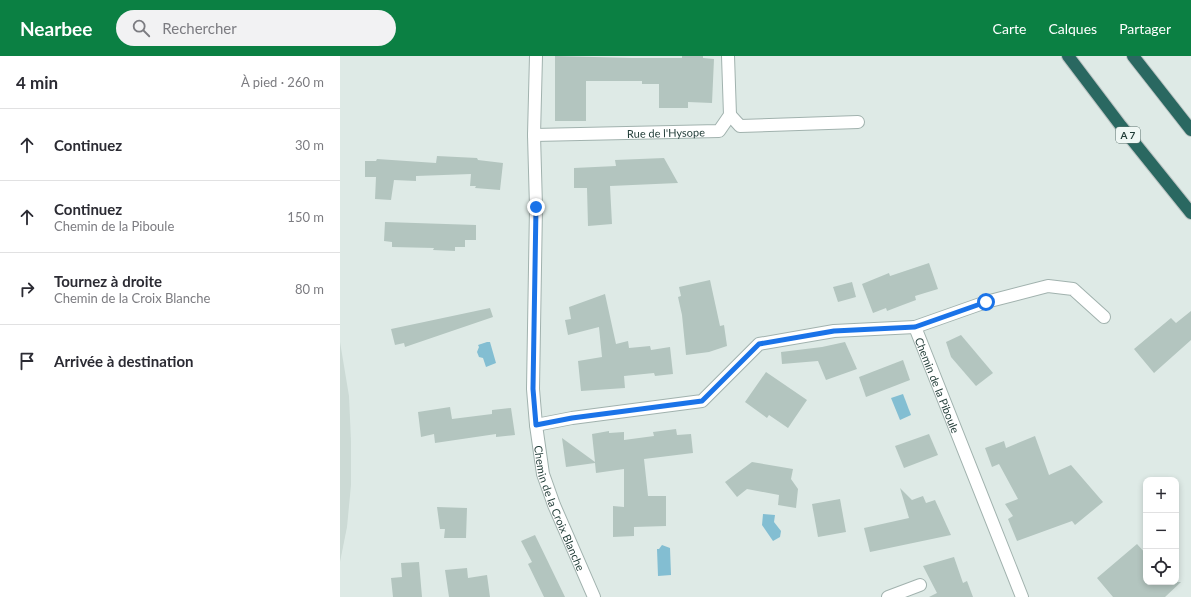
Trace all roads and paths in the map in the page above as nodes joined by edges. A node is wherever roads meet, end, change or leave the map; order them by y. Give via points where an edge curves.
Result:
1 (536, 56) edge
2 (728, 56) edge
3 (1068, 56) edge
4 (1133, 56) edge
5 (730, 115) junction
6 (858, 122) dead end
7 (1191, 130) edge
8 (534, 135) junction
9 (1191, 213) edge
10 (1104, 318) dead end
11 (915, 327) junction
12 (536, 425) junction
13 (920, 585) dead end
14 (594, 597) edge
15 (888, 597) edge
16 (1022, 597) edge

1 - 8 street, Chemin de la Croix Blanche
2 - 5 street
3 - 9 highway, A 7
4 - 7 highway
5 - 6 street via 740,126
5 - 8 street, Rue de l'Hysope via 719,131
8 - 12 street, Chemin de la Croix Blanche via 536,207 533,389
10 - 11 street via 1073,289 1048,286 986,302
11 - 12 street, Chemin de la Piboule via 834,331 759,344 702,401
11 - 16 street, Chemin de la Piboule
12 - 14 street, Chemin de la Croix Blanche via 543,474
13 - 15 street

